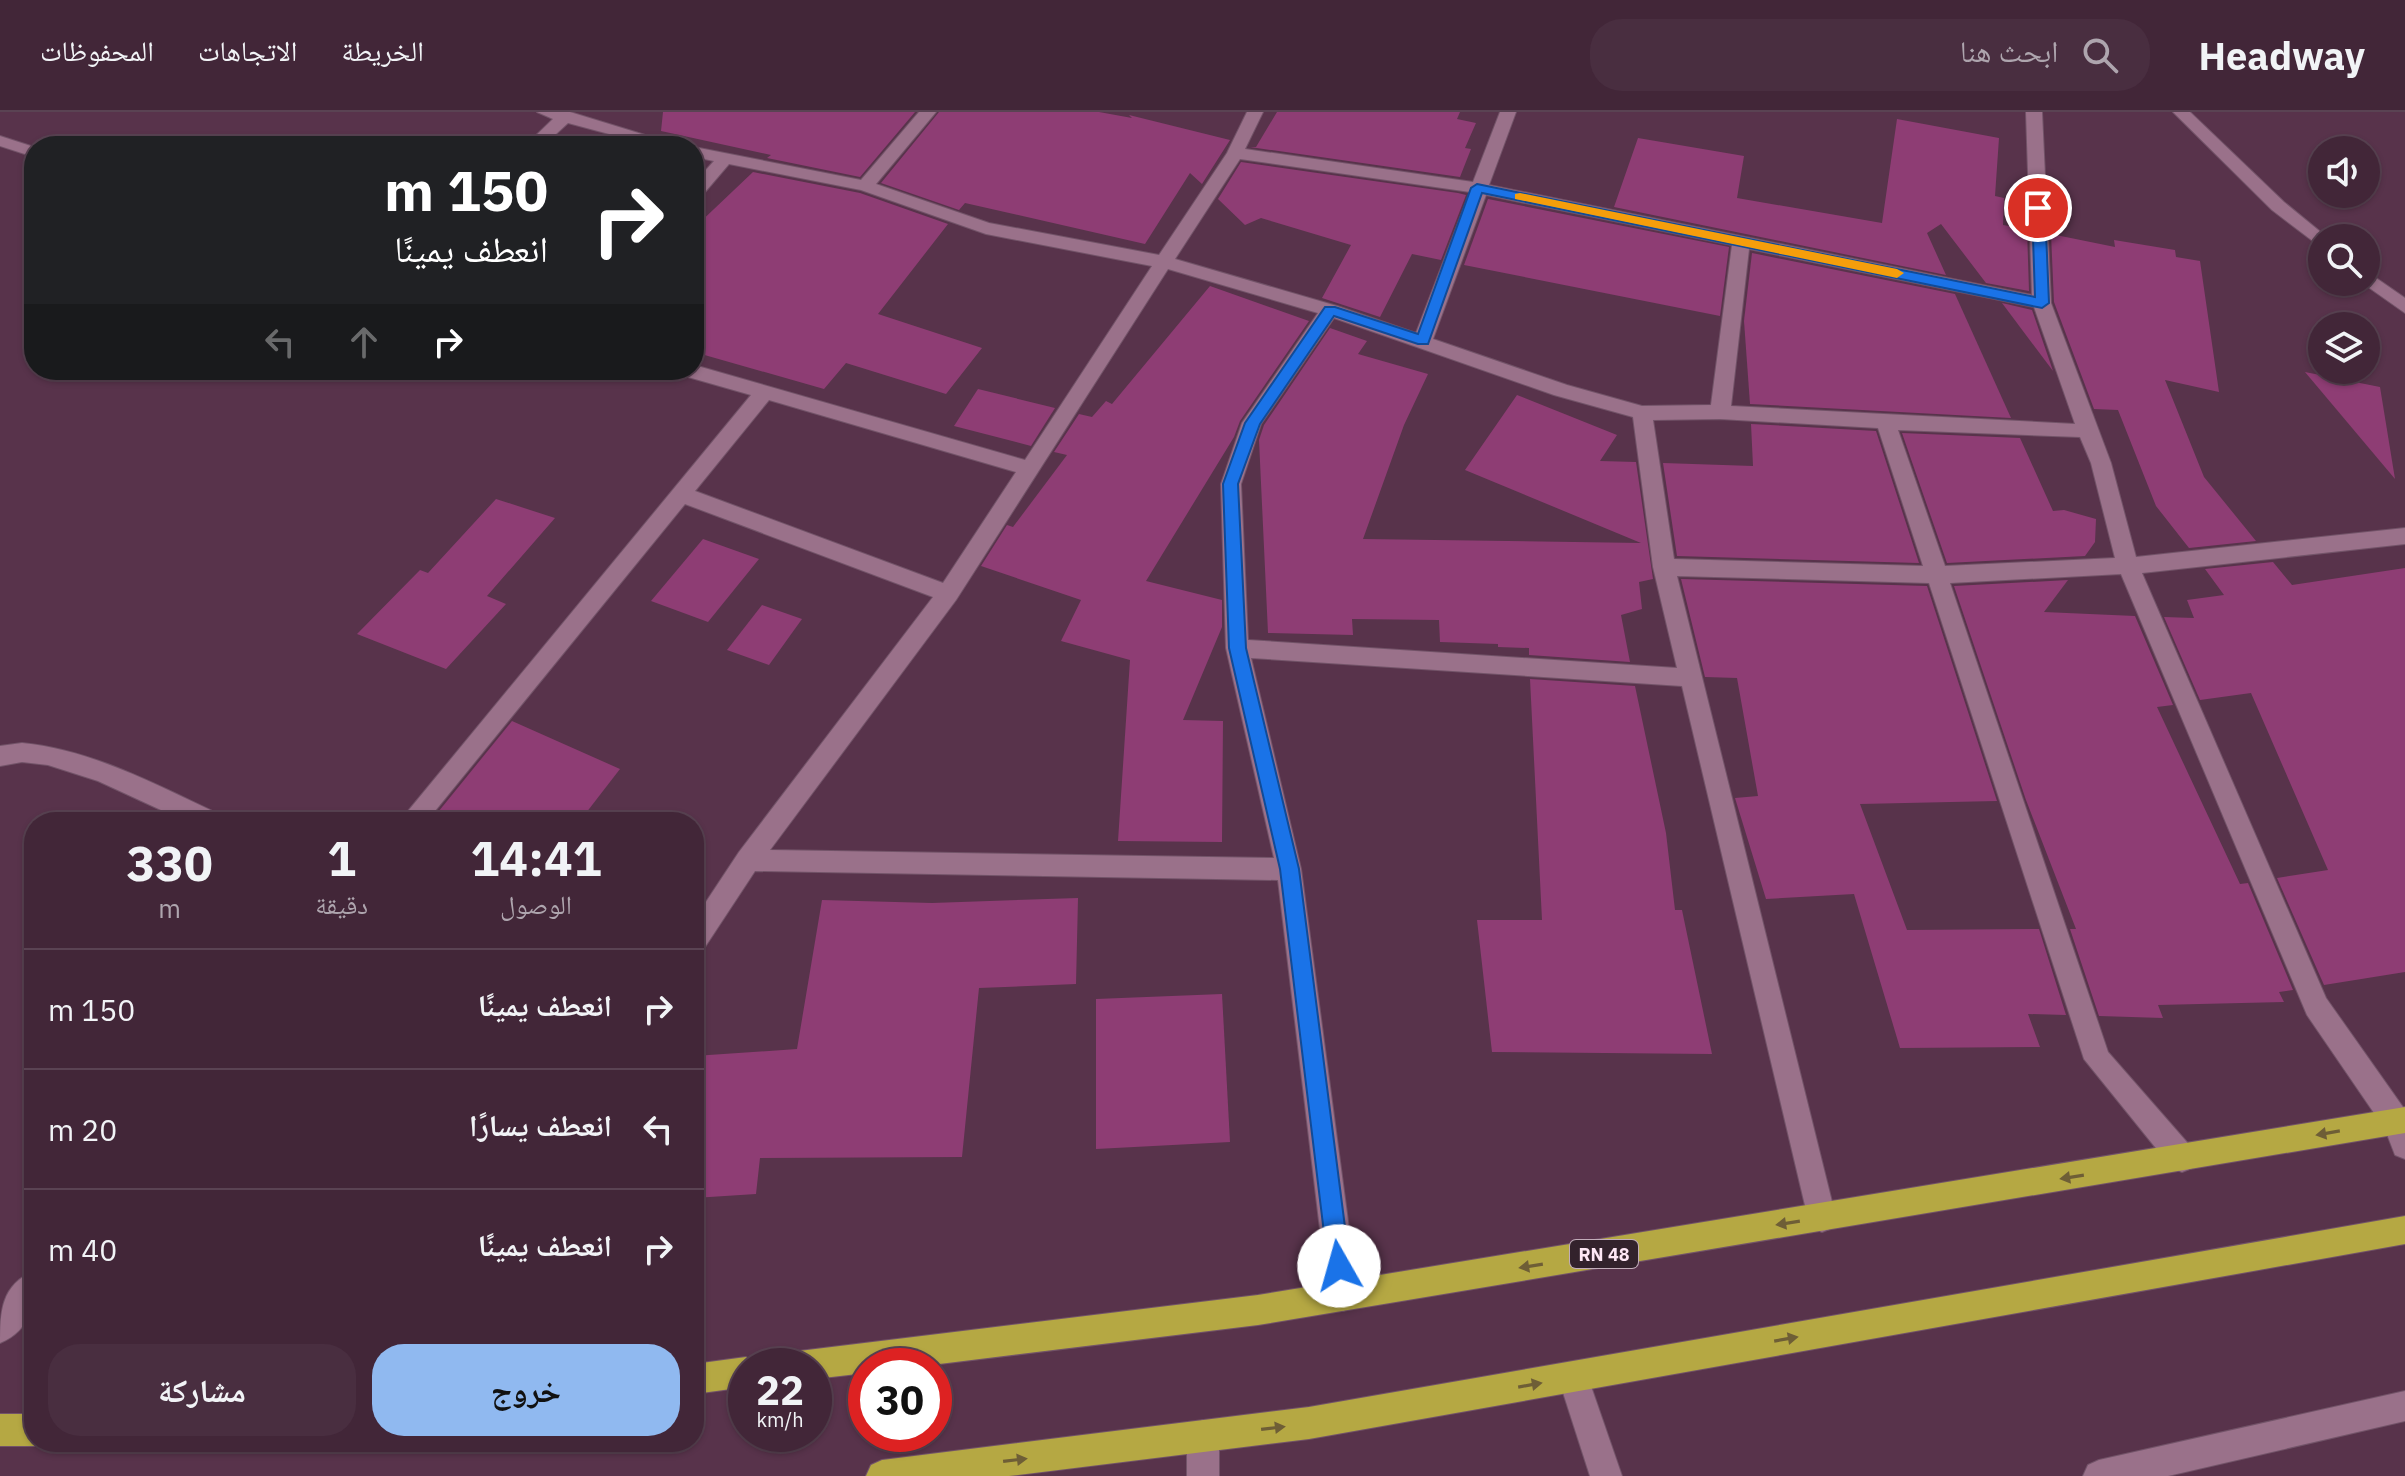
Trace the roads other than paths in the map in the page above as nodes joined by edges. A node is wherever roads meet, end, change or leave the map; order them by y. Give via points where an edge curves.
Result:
1 (545, 112) edge
2 (928, 112) edge
3 (1255, 112) edge
4 (1508, 112) edge
5 (2034, 112) edge
6 (2181, 112) edge
7 (566, 116) junction
8 (544, 136) edge
9 (637, 136) edge
10 (0, 141) edge
11 (24, 149) edge
12 (1235, 153) junction
13 (704, 155) edge
14 (724, 160) junction
15 (704, 183) edge
16 (865, 186) junction
17 (1477, 188) junction
18 (2308, 231) edge
19 (1741, 241) junction
20 (1163, 262) junction
21 (2380, 288) edge
22 (2042, 303) junction
23 (2405, 307) edge
24 (1330, 310) junction
25 (1423, 341) junction
26 (704, 375) edge
27 (764, 393) junction
28 (1720, 412) junction
29 (1642, 413) junction
30 (1886, 422) junction
31 (2087, 430) junction
32 (1030, 469) junction
33 (680, 494) junction
34 (2405, 536) edge
35 (2128, 566) junction
36 (1664, 567) junction
37 (1935, 575) junction
38 (948, 594) junction
39 (1237, 648) junction
40 (1691, 678) junction
41 (0, 756) edge
42 (189, 812) edge
43 (419, 812) edge
44 (748, 860) junction
45 (1289, 869) junction
46 (704, 927) edge
47 (2402, 1129) edge
48 (2182, 1158) junction
49 (1822, 1218) junction
50 (2405, 1230) edge
51 (1343, 1296) junction
52 (24, 1298) edge
53 (0, 1328) edge
54 (832, 1362) edge
55 (728, 1374) edge
56 (1573, 1377) junction
57 (704, 1378) edge
58 (2405, 1406) edge
59 (0, 1430) edge
60 (24, 1430) edge
61 (1203, 1436) junction
62 (882, 1476) edge
63 (1203, 1476) edge
64 (1606, 1476) edge
65 (2099, 1476) edge

1 - 7 street
2 - 16 street
3 - 12 street
4 - 17 street
5 - 22 street
6 - 18 street
7 - 8 street
7 - 9 street
10 - 11 street
12 - 17 street
12 - 20 street
13 - 14 street
14 - 15 street
14 - 16 street
16 - 20 street via 986,228
17 - 19 street
17 - 25 street
19 - 22 street
19 - 28 street
20 - 24 street
20 - 32 street
21 - 23 street
22 - 31 street
24 - 25 street
24 - 39 street via 1252,423 1231,484
25 - 29 street
26 - 27 street
27 - 32 street
27 - 33 street
28 - 29 street
28 - 30 street
29 - 36 street
30 - 31 street
30 - 37 street
31 - 35 street
32 - 38 street
33 - 38 street
33 - 43 street
34 - 35 street
35 - 37 street
35 - 47 street via 2316,1006
36 - 37 street
36 - 40 street
37 - 48 street via 2097,1059
38 - 44 street
39 - 40 street
39 - 45 street
40 - 49 street
41 - 42 street via 34,751 62,756
44 - 45 street
44 - 46 street
45 - 51 street
47 -> 48 highway, RN 48
48 -> 49 highway, RN 48
49 -> 51 highway, RN 48
56 -> 50 highway
51 - 54 highway, RN 48
52 - 53 street
55 - 57 highway
61 -> 56 highway
56 - 64 street
58 - 65 street
59 - 60 highway
62 -> 61 highway
61 - 63 street

